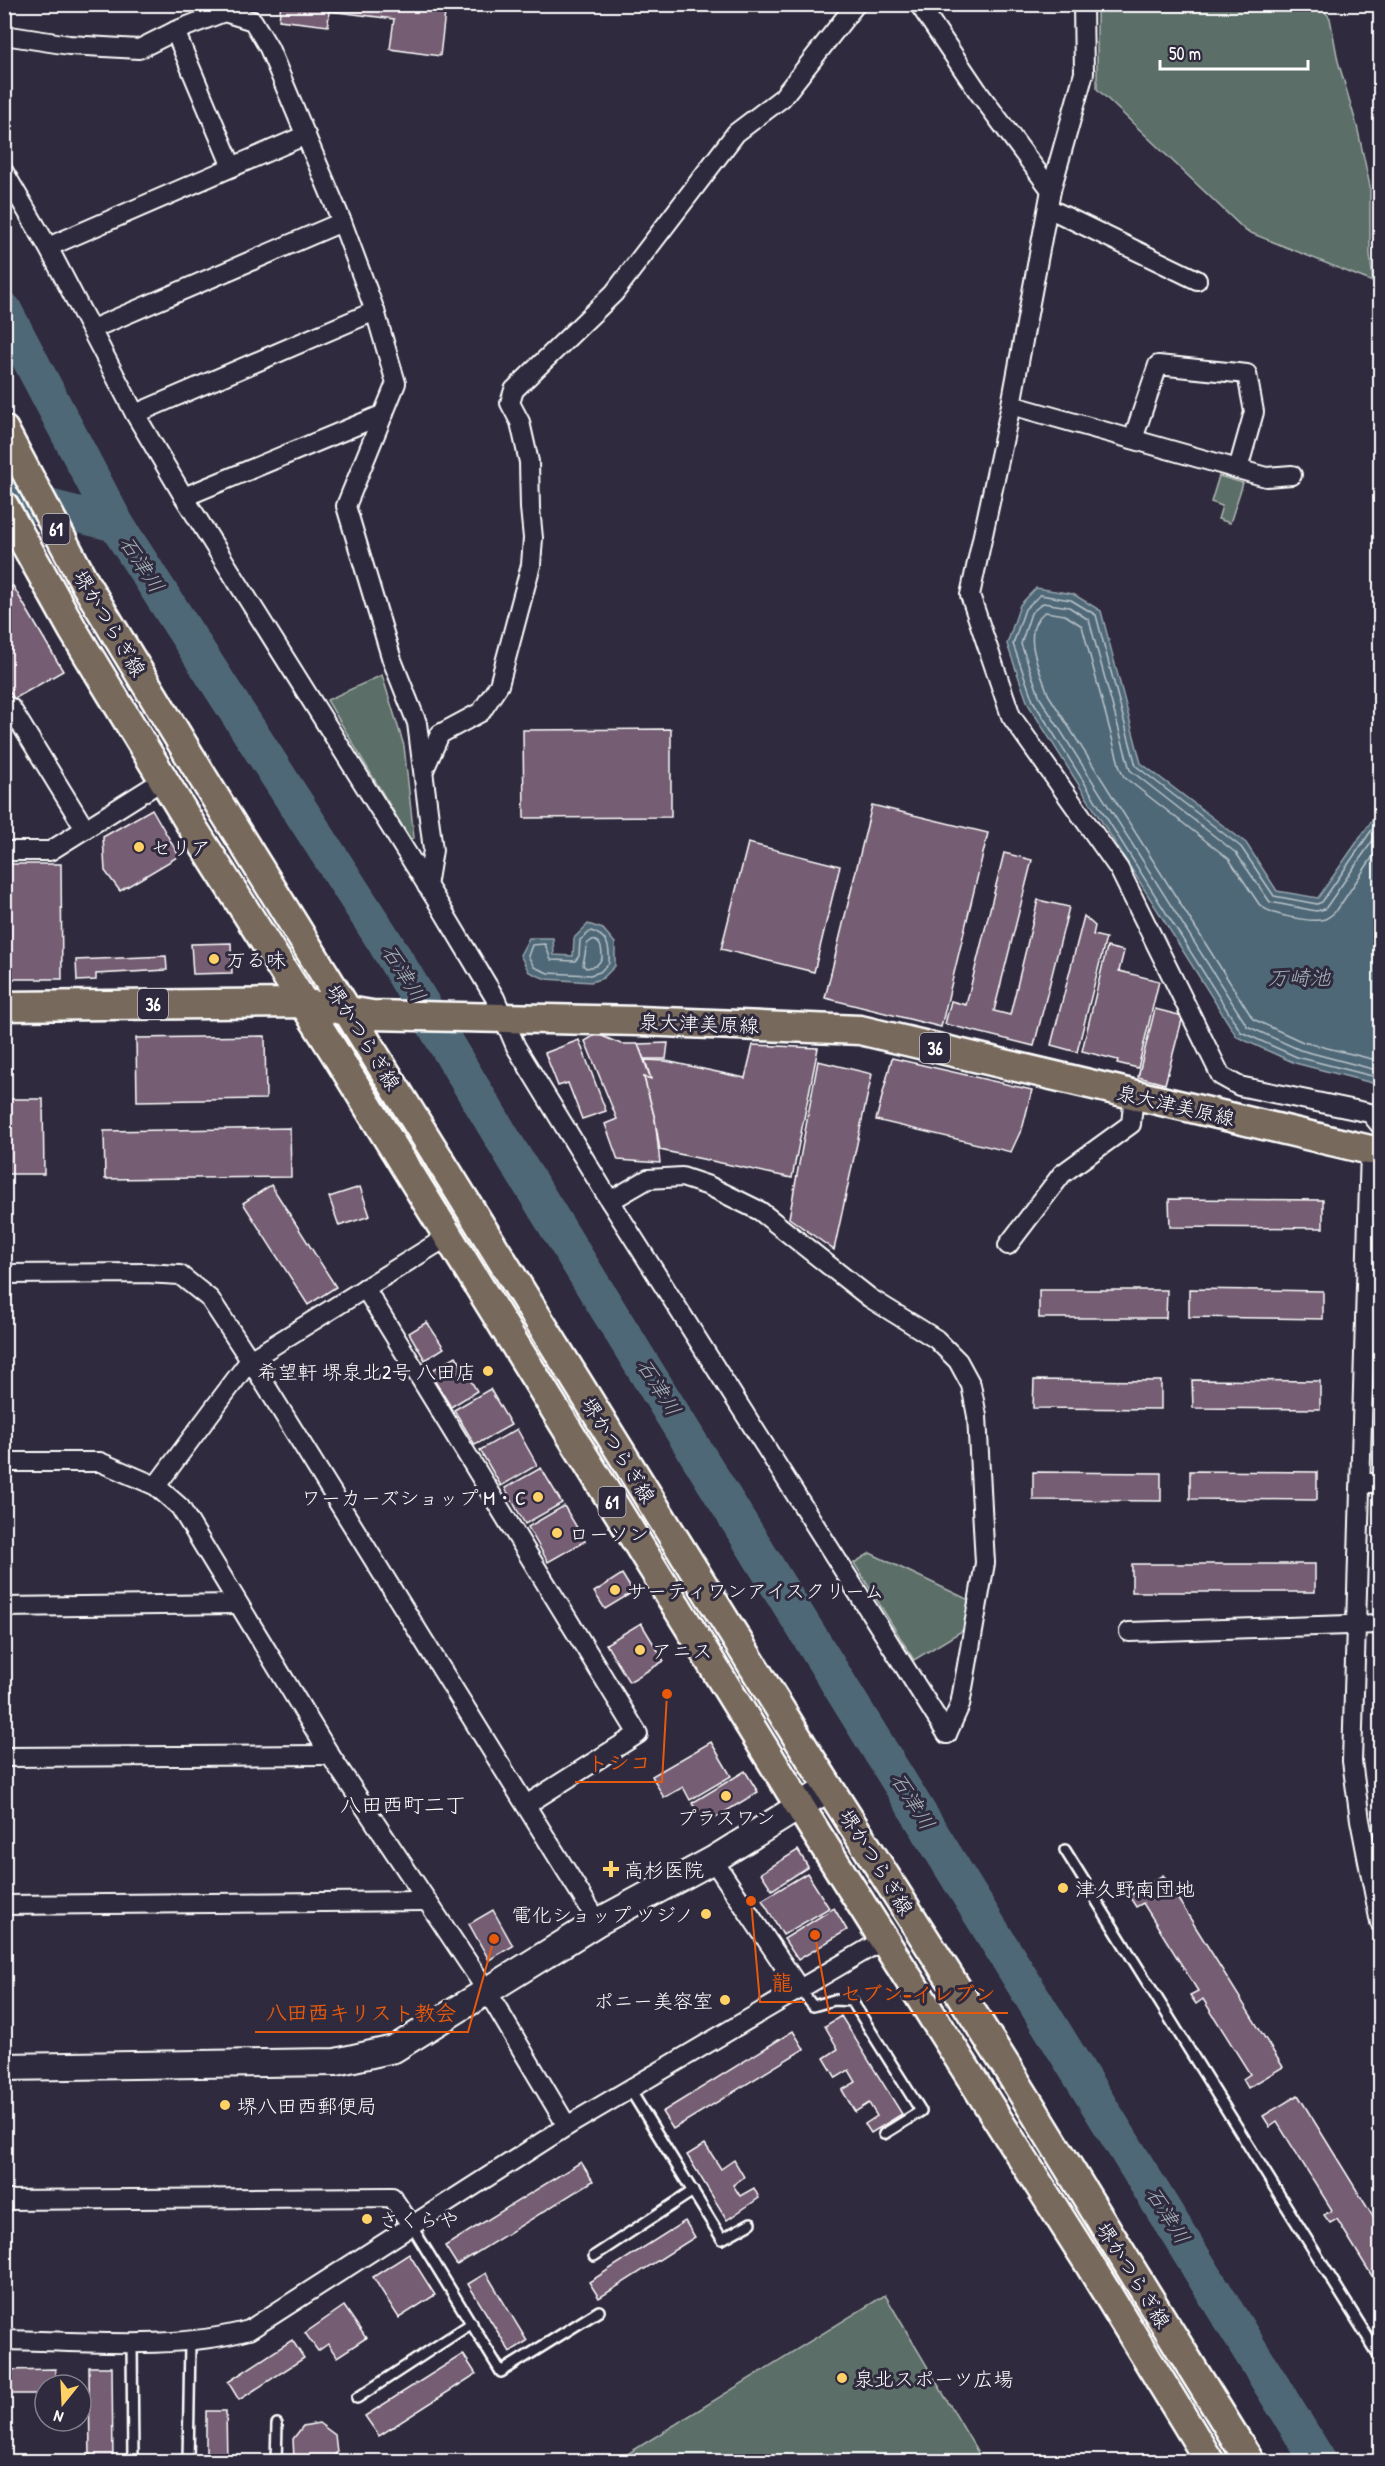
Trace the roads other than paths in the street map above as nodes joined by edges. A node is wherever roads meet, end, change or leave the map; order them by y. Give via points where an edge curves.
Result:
1 (856, 4) edge
2 (919, 4) edge
3 (1083, 4) edge
4 (175, 31) junction
5 (4, 35) edge
6 (306, 135) junction
7 (232, 167) junction
8 (4, 172) edge
9 (1049, 200) junction
10 (342, 222) junction
11 (48, 247) junction
12 (1197, 280) dead end
13 (375, 311) junction
14 (92, 329) junction
15 (1011, 405) junction
16 (135, 414) junction
17 (384, 414) junction
18 (4, 430) edge
19 (1133, 439) junction
20 (1238, 469) junction
21 (1292, 475) dead end
22 (184, 497) junction
23 (4, 506) edge
24 (18, 544) edge
25 (4, 705) edge
26 (423, 773) junction
27 (163, 780) junction
28 (85, 829) junction
29 (4, 851) edge
30 (427, 886) junction
31 (301, 1003) junction
32 (4, 1006) edge
33 (348, 1012) junction
34 (492, 1017) junction
35 (1134, 1095) junction
36 (1377, 1142) edge
37 (1375, 1197) edge
38 (610, 1201) junction
39 (447, 1238) junction
40 (1008, 1245) dead end
41 (4, 1274) edge
42 (365, 1288) junction
43 (1372, 1342) edge
44 (250, 1360) junction
45 (4, 1462) edge
46 (1361, 1483) junction
47 (1380, 1483) edge
48 (156, 1486) junction
49 (238, 1604) junction
50 (4, 1606) edge
51 (1380, 1624) edge
52 (1357, 1625) junction
53 (1129, 1632) dead end
54 (330, 1755) junction
55 (4, 1757) edge
56 (829, 1788) junction
57 (526, 1805) junction
58 (800, 1806) junction
59 (1065, 1850) dead end
60 (713, 1860) junction
61 (426, 1900) junction
62 (4, 1905) edge
63 (598, 1922) junction
64 (1380, 1923) edge
65 (883, 1940) junction
66 (799, 1988) junction
67 (487, 1991) junction
68 (4, 2067) edge
69 (629, 2088) junction
70 (567, 2127) junction
71 (884, 2134) dead end
72 (693, 2191) junction
73 (4, 2200) edge
74 (751, 2223) dead end
75 (411, 2225) junction
76 (594, 2256) dead end
77 (598, 2311) dead end
78 (472, 2323) junction
79 (4, 2340) edge
80 (132, 2342) junction
81 (190, 2342) junction
82 (1380, 2357) edge
83 (357, 2398) dead end
84 (277, 2424) dead end
85 (133, 2462) edge
86 (188, 2462) edge
87 (276, 2462) edge
88 (1209, 2462) edge
89 (1250, 2462) edge

1 - 26 street via 782,98 736,133 614,293 514,390 510,403 520,422 529,462 531,565 499,685 481,712 440,734
2 - 9 street
3 - 9 street via 1084,73
4 - 5 street via 139,49 69,45
4 - 6 street via 224,12 253,21 269,48
4 - 7 street
6 - 7 street
6 - 10 street
7 - 11 street
8 - 11 street
9 - 12 street
9 - 15 street
10 - 13 street
10 - 14 street
11 - 14 street
13 - 16 street
13 - 17 street via 396,383
14 - 16 street
15 - 19 street
15 - 36 street via 970,595 1011,716 1119,869 1221,1076 1239,1086 1370,1113
16 - 22 street
17 - 22 street
17 - 26 street via 346,506 392,660 417,723
18 - 33 main road, 堺かつらぎ線 / 61 via 86,585
19 - 20 street
19 - 20 street via 1158,365 1247,374 1254,412
20 - 21 street via 1266,477
22 - 30 street
23 - 24 main road, 堺かつらぎ線 / 61
24 - 27 main road, 堺かつらぎ線 / 61
25 - 28 street via 11,708
26 - 30 street via 433,850
27 - 28 street
27 - 31 main road, 堺かつらぎ線 / 61
28 - 29 street via 50,851
30 - 34 street via 447,916
31 - 32 main road, 泉大津美原線 / 36
31 - 33 main road, 泉大津美原線 / 36
31 - 39 main road, 堺かつらぎ線 / 61
33 - 34 main road, 泉大津美原線 / 36
33 - 56 main road, 堺かつらぎ線 / 61
34 - 35 main road, 泉大津美原線 / 36 via 860,1030
34 - 38 street via 516,1047
35 - 36 main road, 泉大津美原線 / 36
35 - 40 street via 1131,1124 1062,1174
36 - 37 street
37 - 43 street
38 - 38 street via 737,1402 947,1734 960,1706 985,1563 978,1416 971,1386 958,1361 936,1339 870,1298 760,1211 709,1186 682,1177 648,1179
39 - 42 street
39 - 58 main road, 堺かつらぎ線 / 61
41 - 44 street via 180,1275 210,1299
42 - 44 street
42 - 57 street via 638,1734
43 - 46 street
44 - 48 street
44 - 57 street
45 - 48 street via 100,1462
46 - 47 street
46 - 52 street
48 - 49 street via 180,1508
49 - 50 street
49 - 54 street
51 - 52 street
52 - 53 street
52 - 64 street via 1352,1761
54 - 55 street
54 - 61 street
56 - 58 street
56 - 89 main road, 堺かつらぎ線 / 61
57 - 63 street
58 - 60 street
58 - 65 main road, 堺かつらぎ線 / 61
59 - 82 lane
60 - 63 street
60 - 66 street
61 - 62 street
61 - 67 street
63 - 67 street
65 - 66 street
65 - 88 main road, 堺かつらぎ線 / 61 via 1088,2262
66 - 69 street
66 - 71 lane via 813,2006 834,2000 852,2001 921,2111
67 - 68 street via 394,2049 336,2062
67 - 70 street
69 - 70 street
69 - 72 lane
70 - 75 street
72 - 74 lane via 722,2239
72 - 76 lane
73 - 75 street via 392,2197
75 - 78 lane
75 - 81 street via 249,2330
77 - 78 lane via 501,2372
78 - 83 lane
79 - 80 street
80 - 81 street
80 - 85 lane
81 - 86 lane
84 - 87 lane

